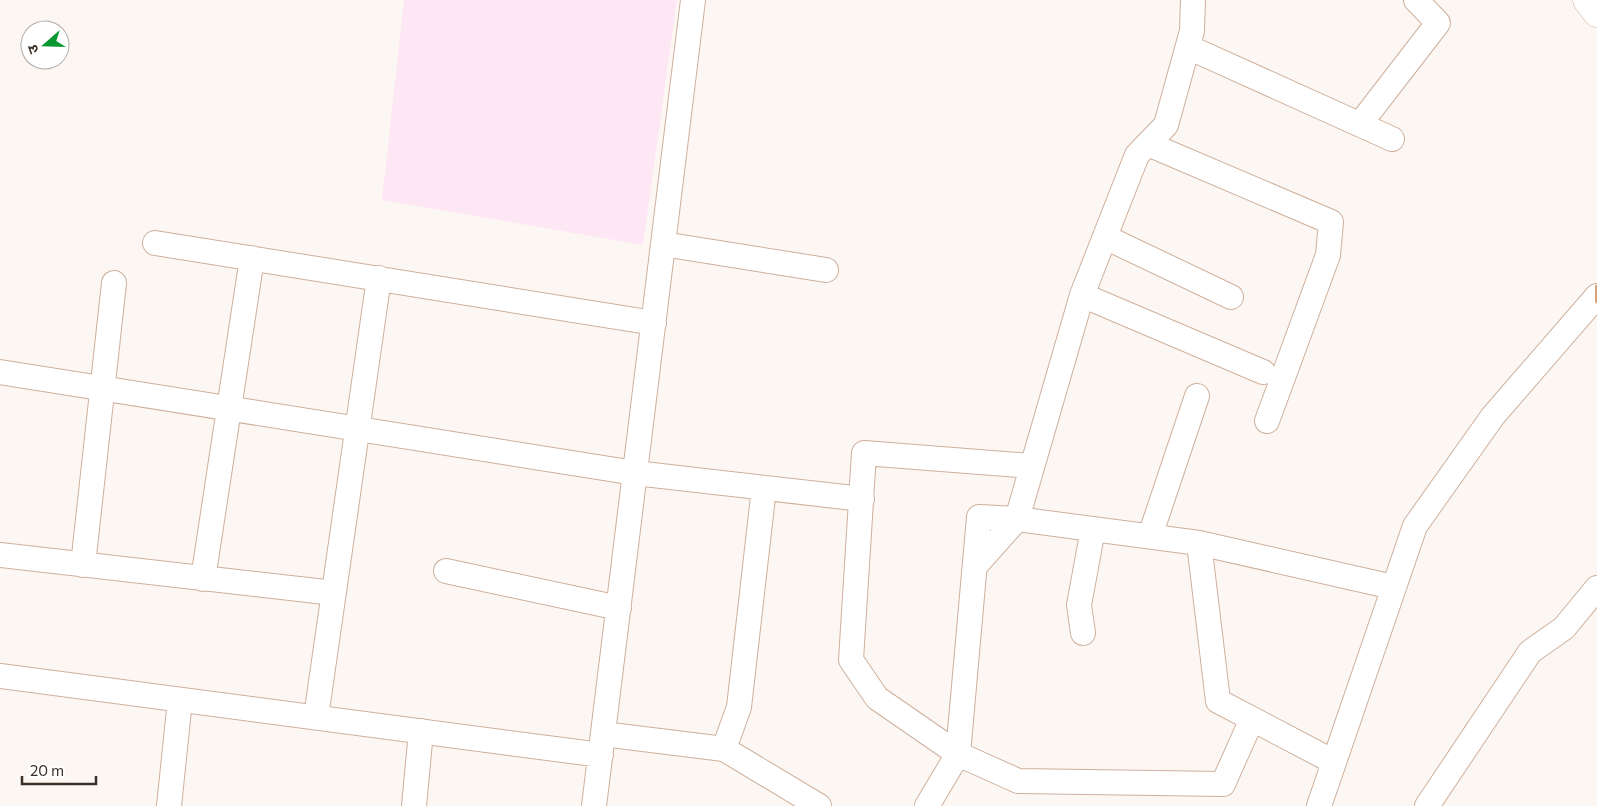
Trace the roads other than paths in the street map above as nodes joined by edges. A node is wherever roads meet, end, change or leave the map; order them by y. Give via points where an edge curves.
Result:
1 (693, 0) edge
2 (1193, 0) edge
3 (1416, 0) edge
4 (1588, 0) edge
5 (1597, 13) edge
6 (1188, 47) junction
7 (1360, 124) junction
8 (1392, 139) dead end
9 (1148, 144) junction
10 (1105, 237) junction
11 (155, 242) dead end
12 (663, 244) junction
13 (252, 258) junction
14 (826, 270) dead end
15 (379, 278) junction
16 (114, 283) dead end
17 (1082, 295) junction
18 (1597, 296) edge
19 (1231, 297) dead end
20 (654, 323) junction
21 (0, 372) edge
22 (1263, 372) dead end
23 (102, 388) junction
24 (1197, 396) dead end
25 (229, 408) junction
26 (1267, 420) dead end
27 (357, 429) junction
28 (1032, 466) junction
29 (635, 474) junction
30 (764, 488) junction
31 (862, 499) junction
32 (1017, 519) junction
33 (1093, 529) junction
34 (1150, 536) junction
35 (1199, 543) junction
36 (0, 556) edge
37 (83, 565) junction
38 (446, 571) dead end
39 (203, 579) junction
40 (1393, 588) junction
41 (1597, 588) edge
42 (334, 593) junction
43 (619, 608) junction
44 (1084, 633) dead end
45 (0, 676) edge
46 (180, 700) junction
47 (316, 717) junction
48 (1252, 718) junction
49 (421, 731) junction
50 (602, 745) junction
51 (724, 748) junction
52 (958, 754) junction
53 (1334, 762) junction
54 (169, 806) edge
55 (414, 806) edge
56 (594, 806) edge
57 (819, 806) edge
58 (927, 806) edge
59 (1319, 806) edge
60 (1427, 806) edge

1 - 12 street
2 - 6 street
3 - 7 street via 1438,23
4 - 5 main road
6 - 7 street
6 - 9 street via 1166,125
7 - 8 street
9 - 10 street via 1137,155
9 - 26 street via 1331,222 1328,254
10 - 17 street
10 - 19 street
11 - 13 street
12 - 14 street
12 - 20 street
13 - 15 street
13 - 25 street
15 - 20 street
15 - 27 street
16 - 23 street
17 - 22 street
17 - 28 street
18 - 40 street via 1493,416 1415,526
20 - 29 street
21 - 23 street
23 - 25 street
23 - 37 street
24 - 34 street
25 - 27 street
25 - 39 street
27 - 29 street
27 - 42 street
28 - 31 street via 864,453
28 - 32 street
29 - 30 street
29 - 43 street
30 - 31 street
30 - 51 street via 739,708
31 - 52 street via 851,660 877,698
32 - 33 street
32 - 52 street via 979,517
33 - 34 street
33 - 44 street via 1080,606
34 - 35 street
35 - 40 street
35 - 48 street via 1218,701
36 - 37 street
37 - 39 street
38 - 43 street
39 - 42 street
40 - 53 street
41 - 60 street via 1564,628 1530,652
42 - 47 street
43 - 50 street
45 - 46 street
46 - 47 street
46 - 54 street
47 - 49 street
48 - 52 street via 1223,784 1018,781
48 - 53 street
49 - 50 street
49 - 55 street
50 - 51 street
50 - 56 street
51 - 57 street
52 - 58 street
53 - 59 street

